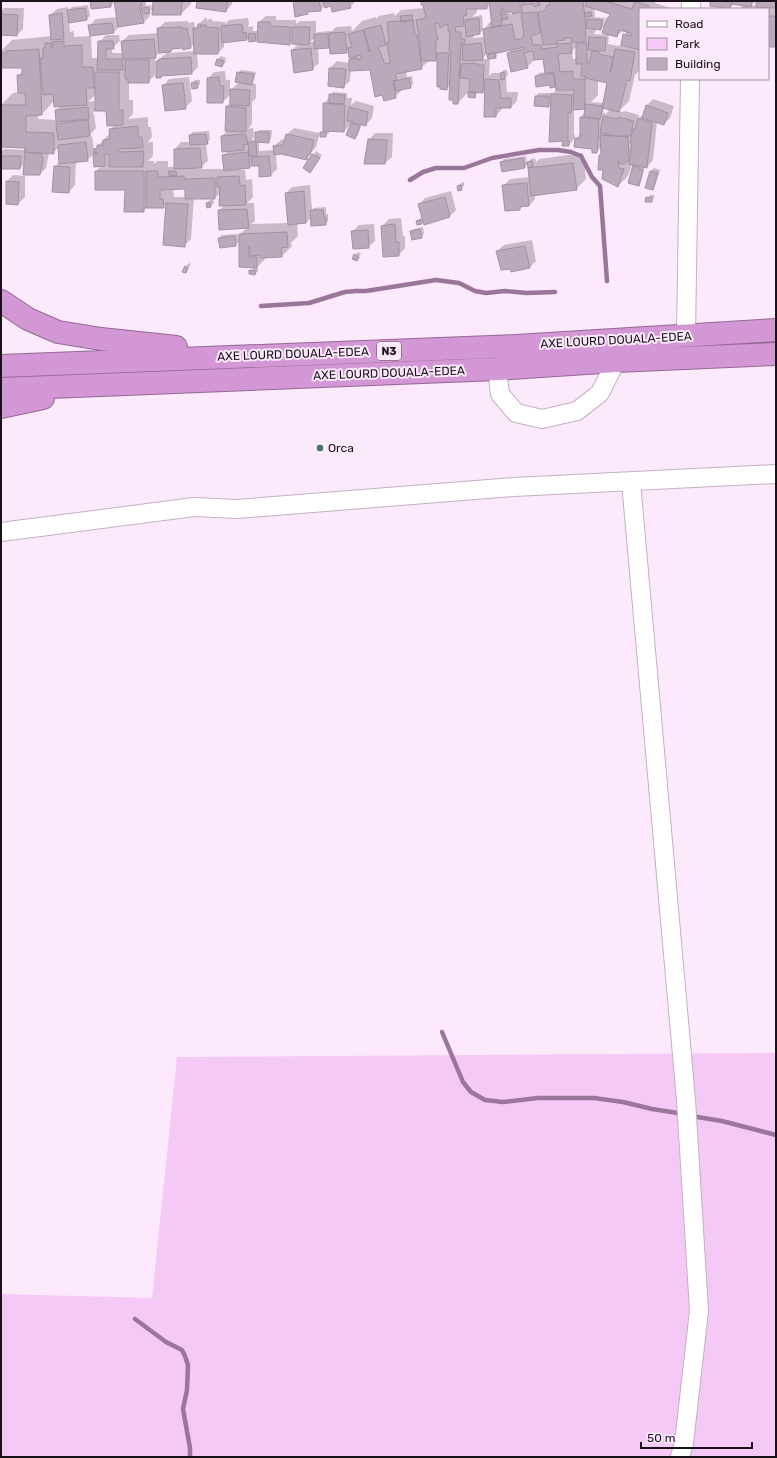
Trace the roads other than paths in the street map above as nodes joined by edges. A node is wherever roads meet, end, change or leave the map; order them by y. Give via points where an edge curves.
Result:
1 (690, 80) edge
2 (1, 301) edge
3 (776, 330) edge
4 (686, 336) junction
5 (776, 354) edge
6 (255, 356) junction
7 (616, 361) junction
8 (1, 366) edge
9 (497, 369) junction
10 (105, 385) junction
11 (1, 389) edge
12 (1, 407) edge
13 (776, 474) edge
14 (631, 482) junction
15 (1, 532) edge
16 (680, 1457) edge

1 - 4 street
2 - 6 highway via 28,319 58,332
3 - 4 highway, AXE LOURD DOUALA-EDEA / N3
4 - 6 highway, AXE LOURD DOUALA-EDEA / N3 via 516,346
5 - 7 highway, AXE LOURD DOUALA-EDEA / N3
6 - 8 highway, AXE LOURD DOUALA-EDEA / N3
7 - 9 highway, AXE LOURD DOUALA-EDEA / N3
7 - 9 street via 600,393 577,411 542,419 516,413 500,394
9 - 10 highway, AXE LOURD DOUALA-EDEA / N3
10 - 11 highway, AXE LOURD DOUALA-EDEA / N3
10 - 12 highway
13 - 14 street
14 - 15 street via 514,487 237,509 194,507
14 - 16 street via 686,1100 699,1311 684,1443

